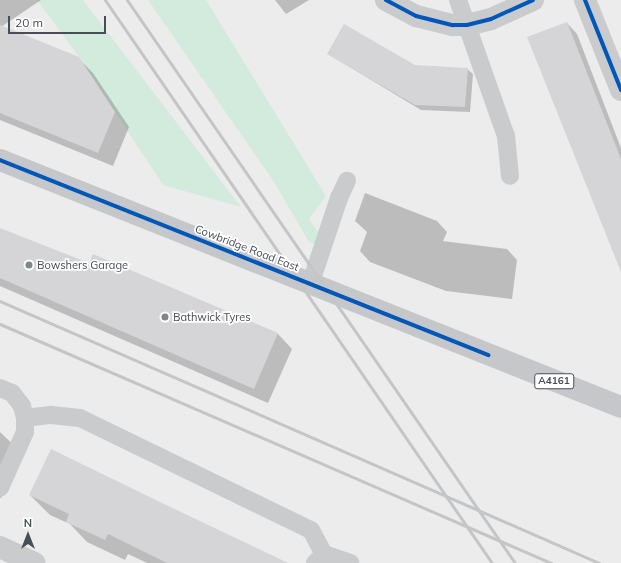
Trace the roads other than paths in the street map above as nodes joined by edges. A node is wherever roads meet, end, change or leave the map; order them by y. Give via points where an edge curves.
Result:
1 (386, 0) edge
2 (458, 0) edge
3 (533, 0) edge
4 (585, 0) edge
5 (467, 25) junction
6 (621, 90) edge
7 (0, 160) edge
8 (510, 176) dead end
9 (347, 181) dead end
10 (311, 282) junction
11 (0, 388) edge
12 (621, 407) edge
13 (25, 418) junction
14 (0, 488) edge
15 (0, 547) edge
16 (319, 558) edge
17 (35, 563) edge
18 (350, 563) edge

1 - 5 street via 416,16 446,24
2 - 5 lane
3 - 5 street via 491,19
4 - 6 street
5 - 8 lane via 506,136
7 - 10 main road, Cowbridge Road East / A4161
9 - 10 lane via 338,198
10 - 12 main road, Cowbridge Road East / A4161
11 - 13 lane via 12,393 22,406
13 - 14 lane via 25,432
13 - 16 lane via 51,415 80,418 311,530
15 - 17 street
16 - 18 lane

